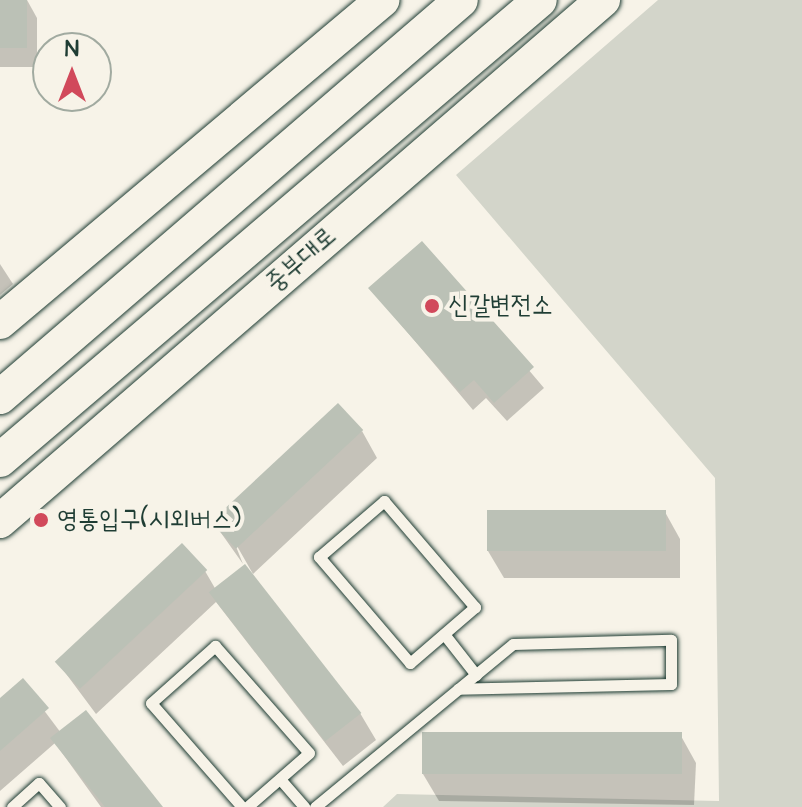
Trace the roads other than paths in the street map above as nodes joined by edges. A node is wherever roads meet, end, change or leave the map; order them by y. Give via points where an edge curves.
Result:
1 (382, 0) edge
2 (461, 0) edge
3 (540, 0) edge
4 (603, 0) edge
5 (0, 322) edge
6 (0, 397) edge
7 (0, 460) edge
8 (0, 521) edge
9 (444, 634) junction
10 (476, 675) junction
11 (458, 689) junction
12 (280, 779) junction
13 (12, 807) edge
14 (60, 807) edge
15 (245, 807) edge
16 (304, 807) edge
17 (315, 807) edge

1 - 5 main road
2 - 6 main road
3 - 7 main road
4 - 8 main road, 중부대로
9 - 9 lane via 475,607 384,501 319,557 410,663
9 - 10 lane
10 - 11 lane
10 - 11 lane via 513,644 671,640 671,684
11 - 17 lane
12 - 15 lane
12 - 15 lane via 309,753 215,646 151,703
12 - 16 lane
13 - 14 lane via 39,783

